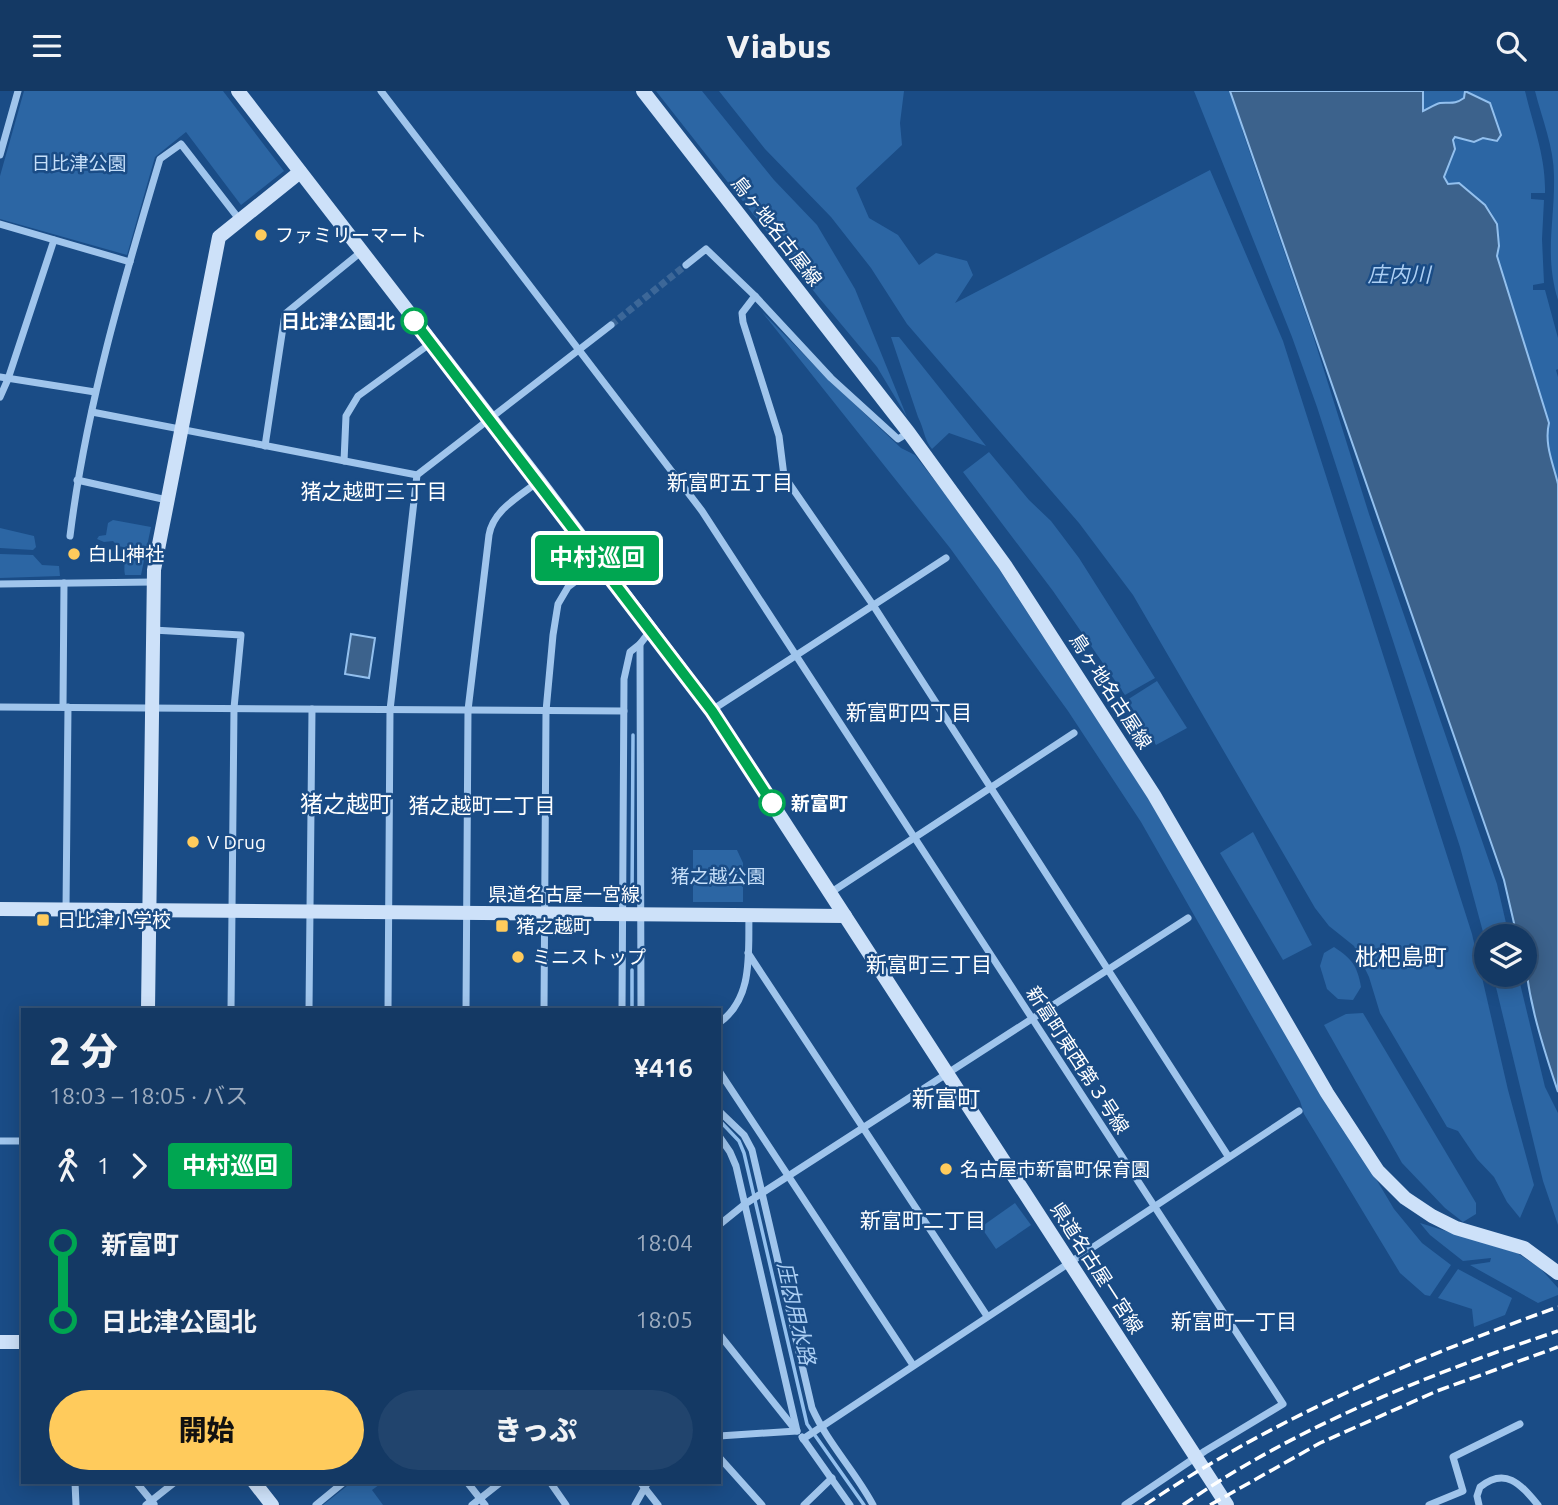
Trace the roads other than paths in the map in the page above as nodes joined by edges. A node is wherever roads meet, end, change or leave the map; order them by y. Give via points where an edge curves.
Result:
1 (18, 91) edge
2 (381, 91) edge
3 (643, 91) edge
4 (242, 92) edge
5 (0, 155) edge
6 (300, 172) junction
7 (239, 219) junction
8 (0, 224) edge
9 (54, 240) junction
10 (362, 252) junction
11 (130, 262) junction
12 (686, 265) tunnel mouth
13 (755, 296) junction
14 (611, 325) tunnel mouth
15 (431, 342) junction
16 (579, 352) junction
17 (4, 378) edge
18 (95, 392) junction
19 (0, 397) edge
20 (92, 412) junction
21 (490, 419) junction
22 (181, 430) junction
23 (909, 433) junction
24 (265, 446) junction
25 (344, 461) junction
26 (417, 475) junction
27 (77, 480) junction
28 (539, 481) junction
29 (167, 500) junction
30 (70, 536) dead end
31 (946, 558) dead end
32 (601, 563) junction
33 (153, 582) junction
34 (64, 583) junction
35 (0, 584) edge
36 (873, 605) junction
37 (651, 629) junction
38 (153, 630) junction
39 (640, 644) junction
40 (795, 656) junction
41 (0, 707) edge
42 (65, 707) junction
43 (152, 708) junction
44 (234, 708) junction
45 (312, 709) junction
46 (390, 709) junction
47 (468, 710) junction
48 (546, 711) junction
49 (624, 711) junction
50 (712, 711) junction
51 (1074, 733) dead end
52 (992, 787) junction
53 (914, 838) junction
54 (830, 893) junction
55 (0, 909) edge
56 (66, 910) junction
57 (149, 910) junction
58 (232, 911) junction
59 (310, 912) junction
60 (389, 912) junction
61 (467, 913) junction
62 (545, 913) junction
63 (622, 914) junction
64 (640, 914) junction
65 (749, 915) junction
66 (845, 916) junction
67 (1188, 918) dead end
68 (748, 953) junction
69 (1108, 970) junction
70 (148, 1008) edge
71 (232, 1008) edge
72 (309, 1008) edge
73 (388, 1008) edge
74 (466, 1008) edge
75 (544, 1008) edge
76 (622, 1008) edge
77 (641, 1008) edge
78 (1033, 1019) junction
79 (721, 1021) edge
80 (721, 1074) edge
81 (948, 1075) junction
82 (1299, 1111) dead end
83 (721, 1113) edge
84 (864, 1129) junction
85 (721, 1139) edge
86 (0, 1141) edge
87 (21, 1141) edge
88 (1228, 1156) junction
89 (788, 1178) junction
90 (761, 1196) junction
91 (746, 1204) junction
92 (1154, 1205) junction
93 (721, 1223) edge
94 (1070, 1261) junction
95 (1558, 1272) edge
96 (987, 1316) junction
97 (721, 1336) edge
98 (0, 1342) edge
99 (21, 1342) edge
100 (913, 1365) junction
101 (1520, 1424) dead end
102 (819, 1427) junction
103 (797, 1431) junction
104 (721, 1436) edge
105 (806, 1437) junction
106 (1196, 1457) junction
107 (721, 1459) edge
108 (832, 1478) junction
109 (75, 1484) edge
110 (137, 1484) edge
111 (173, 1484) edge
112 (256, 1484) edge
113 (342, 1484) edge
114 (468, 1484) edge
115 (499, 1484) edge
116 (551, 1484) edge
117 (644, 1484) edge
118 (1454, 1494) junction
119 (482, 1502) edge
120 (150, 1504) edge
121 (76, 1505) edge
122 (272, 1505) edge
123 (316, 1505) edge
124 (472, 1505) edge
125 (566, 1505) edge
126 (635, 1505) edge
127 (658, 1505) edge
128 (762, 1505) edge
129 (804, 1505) edge
130 (850, 1505) edge
131 (873, 1505) edge
132 (1125, 1505) edge
133 (1227, 1505) edge
134 (1429, 1505) edge
135 (1459, 1505) edge
136 (1479, 1505) edge
137 (1538, 1505) edge

1 - 5 street
2 - 16 street, 新富町東西第３号線
3 - 23 main road, 鳥ヶ地名古屋線
4 - 6 main road
6 - 7 main road
6 - 10 main road
7 - 11 street via 181,144 160,159
7 - 22 main road via 222,233 217,244
8 - 9 street
9 - 11 street
9 - 17 street
10 - 15 main road
10 - 24 street via 285,314
11 - 18 street
12 - 13 street via 706,249
13 - 23 street via 831,378 898,439
13 - 36 street via 742,313 743,322 779,436 784,476
14 - 16 street
15 - 21 main road
15 - 25 street via 358,395 346,416
16 - 21 street
16 - 40 street, 新富町東西第３号線 via 702,511
17 - 18 street
17 - 19 street
18 - 20 street
20 - 22 street
20 - 27 street
21 - 26 street
21 - 28 main road
22 - 24 street
22 - 29 main road
23 - 95 main road, 鳥ヶ地名古屋線 via 1005,565 1111,726 1378,1171 1432,1216 1524,1248
24 - 25 street
25 - 26 street
26 - 46 street
27 - 29 street
27 - 30 street
28 - 32 main road
28 - 47 street via 491,524
29 - 33 main road
31 - 36 street
32 - 37 main road
32 - 48 street via 568,587 558,604
33 - 34 street
33 - 38 main road
34 - 35 street
34 - 42 street
36 - 40 street
36 - 52 street
37 - 39 street
37 - 50 main road
38 - 43 main road
38 - 44 street via 241,635
39 - 49 street via 630,652
39 - 64 street
40 - 50 street
40 - 53 street, 新富町東西第３号線
41 - 42 street
42 - 43 street
42 - 56 street
43 - 44 street
43 - 57 main road
44 - 45 street
44 - 58 street
45 - 46 street
45 - 59 street
46 - 47 street
46 - 60 street
47 - 48 street
47 - 61 street
48 - 49 street
48 - 62 street
49 - 63 street
50 - 54 main road
51 - 52 street
52 - 53 street
52 - 69 street
53 - 54 street
53 - 78 street, 新富町東西第３号線
54 - 66 main road
55 - 56 main road, 県道名古屋一宮線
56 - 57 main road, 県道名古屋一宮線
57 - 58 main road, 県道名古屋一宮線
57 - 70 main road
58 - 59 main road, 県道名古屋一宮線
58 - 71 street
59 - 60 main road, 県道名古屋一宮線
59 - 72 street
60 - 61 main road, 県道名古屋一宮線
60 - 73 street
61 - 62 main road, 県道名古屋一宮線
61 - 74 street
62 - 63 main road, 県道名古屋一宮線
62 - 75 street
63 - 64 main road, 県道名古屋一宮線
63 - 76 street
64 - 65 main road, 県道名古屋一宮線
64 - 77 street
65 - 66 main road, 県道名古屋一宮線
65 - 68 street
66 - 81 main road, 県道名古屋一宮線
67 - 69 street
68 - 79 street via 744,992
68 - 84 street
69 - 78 street
69 - 88 street
78 - 81 street
78 - 92 street, 新富町東西第３号線
80 - 89 street
81 - 84 street
81 - 94 main road, 県道名古屋一宮線
82 - 88 street
83 - 90 street via 752,1150
84 - 89 street
84 - 96 street
85 - 91 street via 736,1166
86 - 87 street
88 - 92 street
89 - 90 street
89 - 100 street
90 - 91 street
90 - 102 street
91 - 93 street
91 - 103 street
92 - 94 street
92 - 106 street, 新富町東西第３号線 via 1283,1404
94 - 96 street
94 - 106 main road, 県道名古屋一宮線
96 - 100 street
97 - 103 street
98 - 99 main road
100 - 102 street
101 - 118 street via 1453,1457 1463,1491
102 - 105 street
102 - 131 street
103 - 104 street
103 - 105 street
105 - 108 street
106 - 132 street
106 - 133 main road, 県道名古屋一宮線
107 - 128 street
108 - 129 street
108 - 130 street
109 - 121 street
110 - 120 street
111 - 120 street
112 - 122 main road
113 - 123 street
114 - 119 street
115 - 119 street
116 - 125 street
117 - 126 street
117 - 127 street
118 - 134 street
118 - 135 street
119 - 124 street
136 - 137 street via 1480,1487 1498,1477 1521,1486

